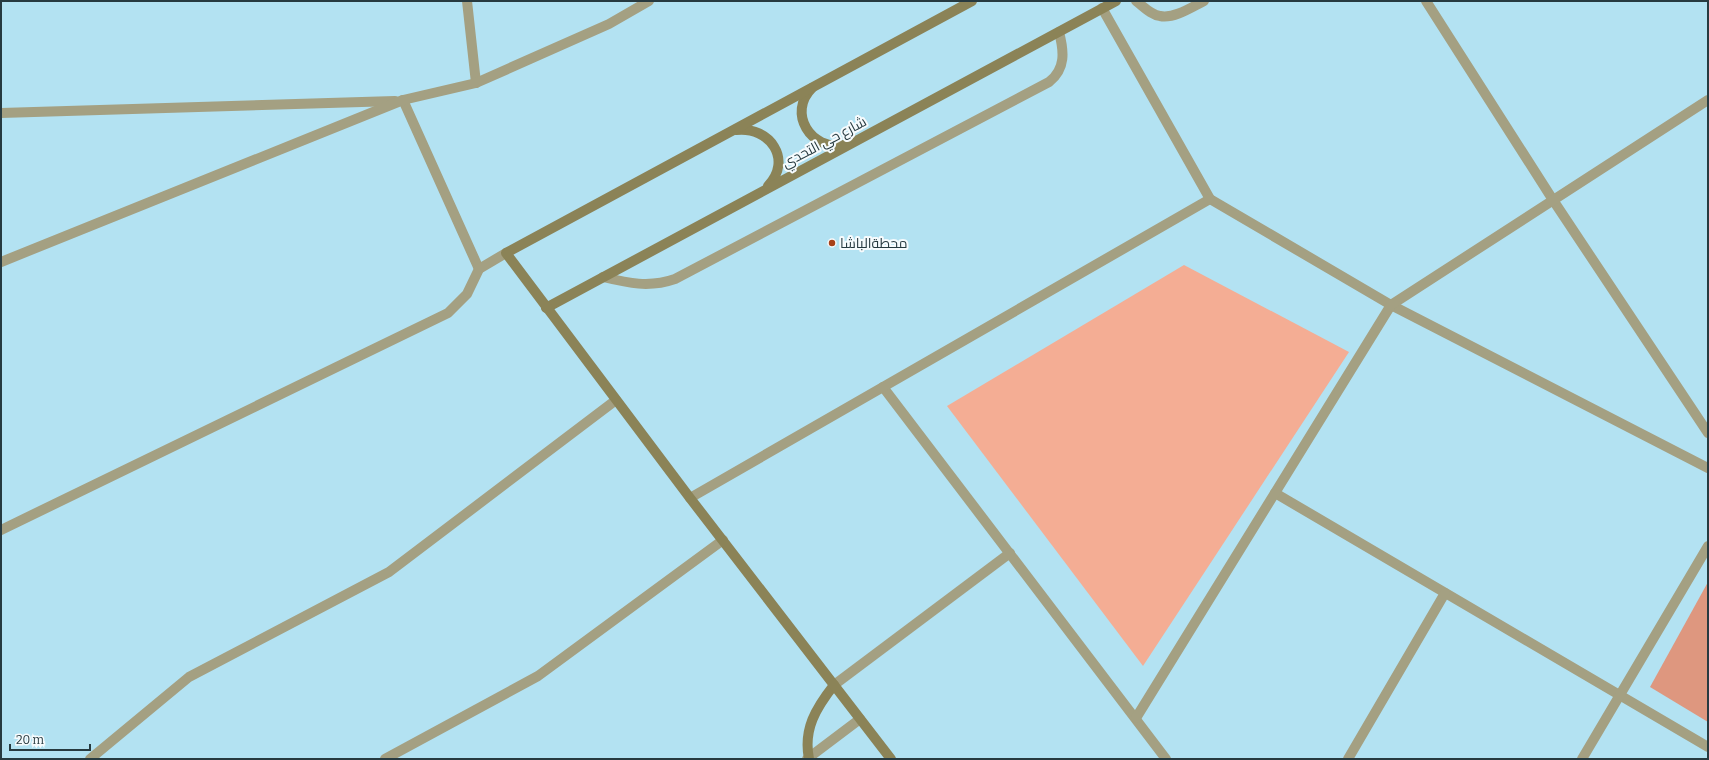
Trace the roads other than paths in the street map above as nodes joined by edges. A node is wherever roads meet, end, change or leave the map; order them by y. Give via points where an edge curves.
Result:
1 (467, 1) edge
2 (649, 1) edge
3 (972, 1) edge
4 (1116, 1) edge
5 (1136, 1) edge
6 (1204, 1) edge
7 (1426, 1) edge
8 (1102, 8) junction
9 (1059, 32) junction
10 (476, 83) junction
11 (815, 85) junction
12 (403, 100) junction
13 (1708, 100) edge
14 (1, 114) edge
15 (727, 133) junction
16 (855, 141) junction
17 (762, 191) junction
18 (1210, 199) junction
19 (1553, 200) junction
20 (506, 252) junction
21 (1, 262) edge
22 (479, 269) junction
23 (603, 277) junction
24 (1391, 305) junction
25 (546, 308) junction
26 (884, 387) junction
27 (616, 400) junction
28 (1708, 433) edge
29 (1708, 468) edge
30 (1275, 493) junction
31 (690, 498) junction
32 (1, 530) edge
33 (723, 540) junction
34 (1708, 546) edge
35 (1010, 553) junction
36 (1445, 593) junction
37 (834, 685) junction
38 (1619, 695) junction
39 (1136, 718) junction
40 (860, 719) junction
41 (1708, 747) edge
42 (90, 759) edge
43 (385, 759) edge
44 (808, 759) edge
45 (891, 759) edge
46 (1166, 759) edge
47 (1348, 759) edge
48 (1582, 759) edge

1 - 10 street
2 - 10 street via 609,24
3 - 11 main road
4 - 8 main road, شارع حي التحدي
5 - 6 street via 1160,16 1173,15
7 - 19 street
8 - 9 main road, شارع حي التحدي
8 - 18 street
9 - 16 main road, شارع حي التحدي
9 - 23 street via 1062,48 1061,69 1049,82 675,279 658,284 639,285
10 - 12 street
11 - 15 main road
11 - 16 main road via 801,109 808,132 818,141 836,147
12 - 14 street
12 - 21 street
12 - 22 street
13 - 19 street
15 - 17 main road via 741,129 755,130 764,135 776,149 778,159 775,178
15 - 20 main road
16 - 17 main road, شارع حي التحدي
17 - 23 main road, شارع حي التحدي
18 - 24 street
18 - 26 street
19 - 24 street
19 - 28 street
20 - 22 street
20 - 25 main road
22 - 32 street via 467,294 448,313
23 - 25 main road, شارع حي التحدي
24 - 29 street
24 - 30 street
25 - 27 main road
26 - 31 street
26 - 35 street
27 - 31 main road
27 - 42 street via 389,572 189,676
30 - 36 street
30 - 39 street
31 - 33 main road
33 - 37 main road
33 - 43 street via 538,676
34 - 38 street
35 - 37 street
35 - 39 street
36 - 38 street
36 - 47 street
37 - 40 main road
37 - 44 main road via 819,704 811,721 807,744
38 - 41 street
38 - 48 street
39 - 46 street
40 - 44 street
40 - 45 main road

